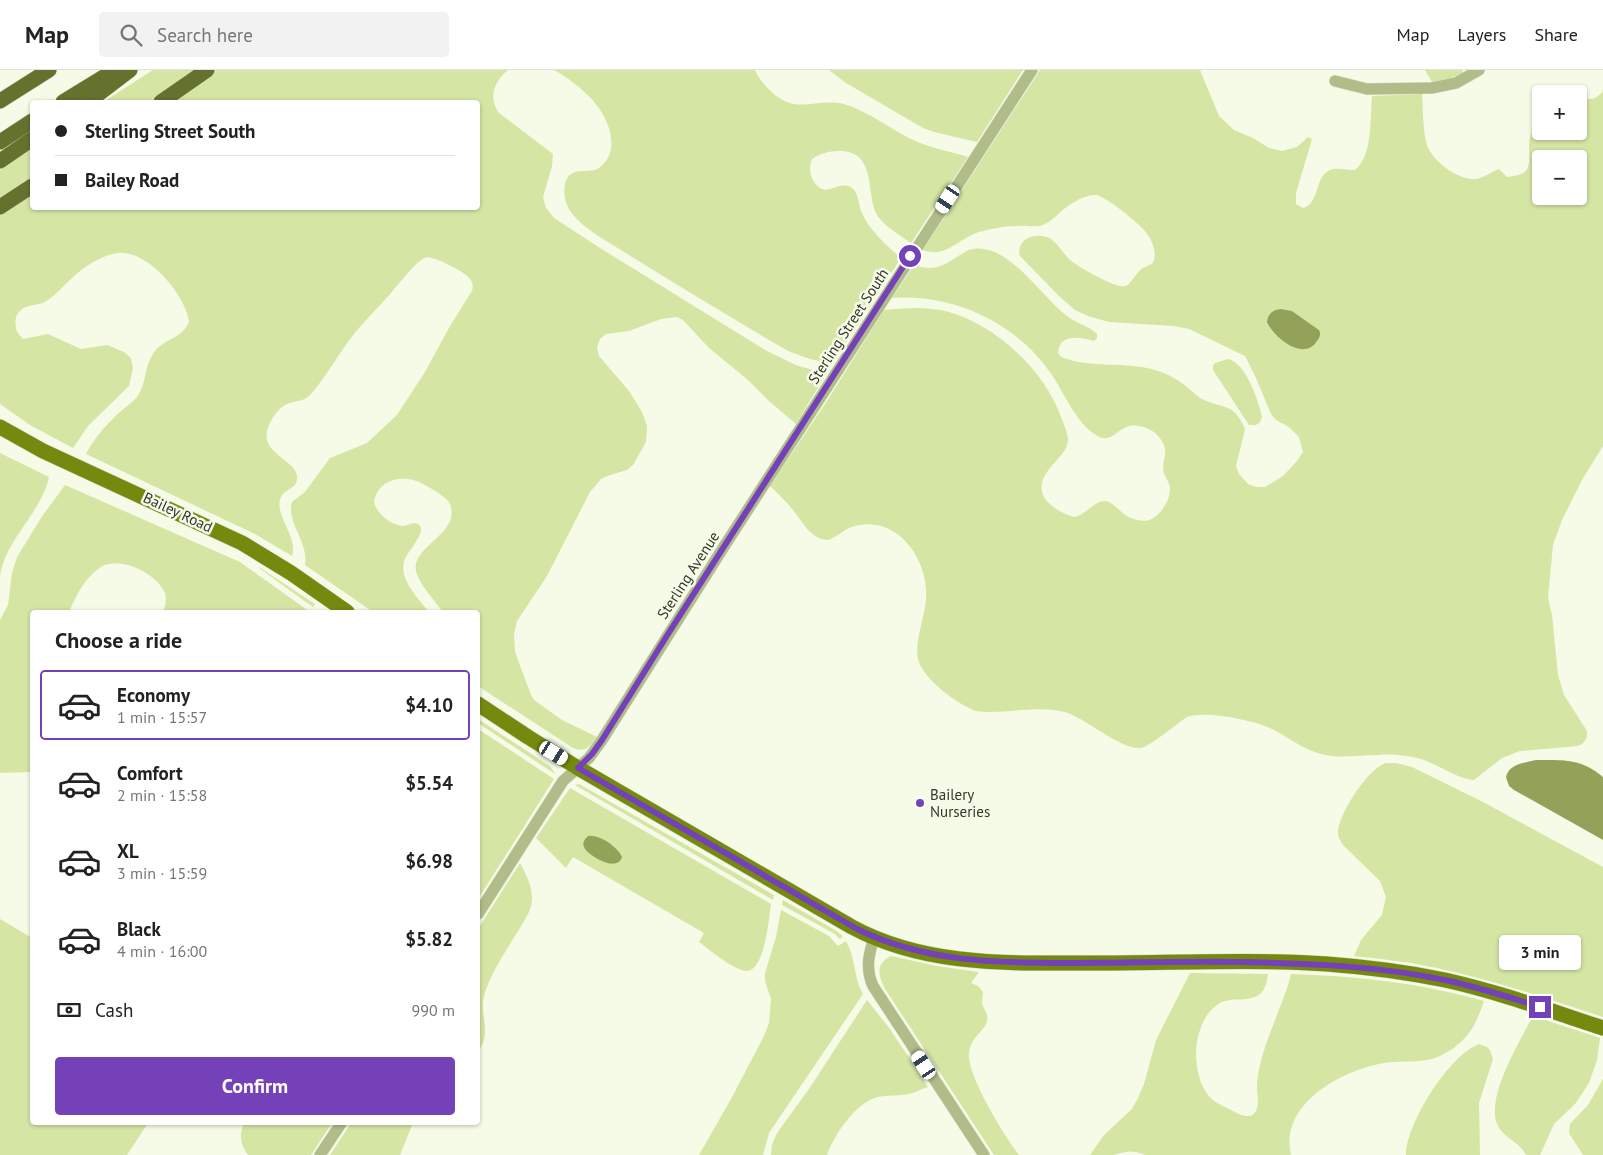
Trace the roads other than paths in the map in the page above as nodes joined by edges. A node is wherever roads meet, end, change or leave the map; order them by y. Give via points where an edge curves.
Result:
1 (38, 70) edge
2 (49, 70) edge
3 (115, 70) edge
4 (130, 70) edge
5 (207, 70) edge
6 (1032, 70) edge
7 (1479, 70) edge
8 (1335, 81) dead end
9 (0, 88) edge
10 (65, 100) edge
11 (91, 100) edge
12 (164, 100) edge
13 (0, 101) edge
14 (30, 122) edge
15 (30, 141) edge
16 (0, 142) edge
17 (0, 161) edge
18 (30, 187) edge
19 (0, 207) edge
20 (821, 397) joint
21 (0, 427) edge
22 (345, 610) edge
23 (480, 705) edge
24 (578, 768) junction
25 (480, 911) edge
26 (874, 937) junction
27 (1603, 1028) edge
28 (340, 1125) edge
29 (320, 1155) edge
30 (984, 1155) edge

1 - 9 highway
2 - 13 highway
3 - 10 highway
4 - 11 highway
5 - 12 highway
6 - 20 street, Sterling Street South
7 - 8 street via 1461,81 1432,88 1367,89
14 - 16 highway
15 - 17 highway
18 - 19 highway
20 - 24 street, Sterling Avenue via 602,740
21 - 22 main road, Bailey Road via 43,451 242,543
23 - 24 main road
24 - 25 street, Sterling Avenue via 563,781
24 - 26 main road
26 - 27 main road via 932,955 983,962 1237,962 1387,970 1480,989
26 - 30 street via 867,965 873,986
28 - 29 street

